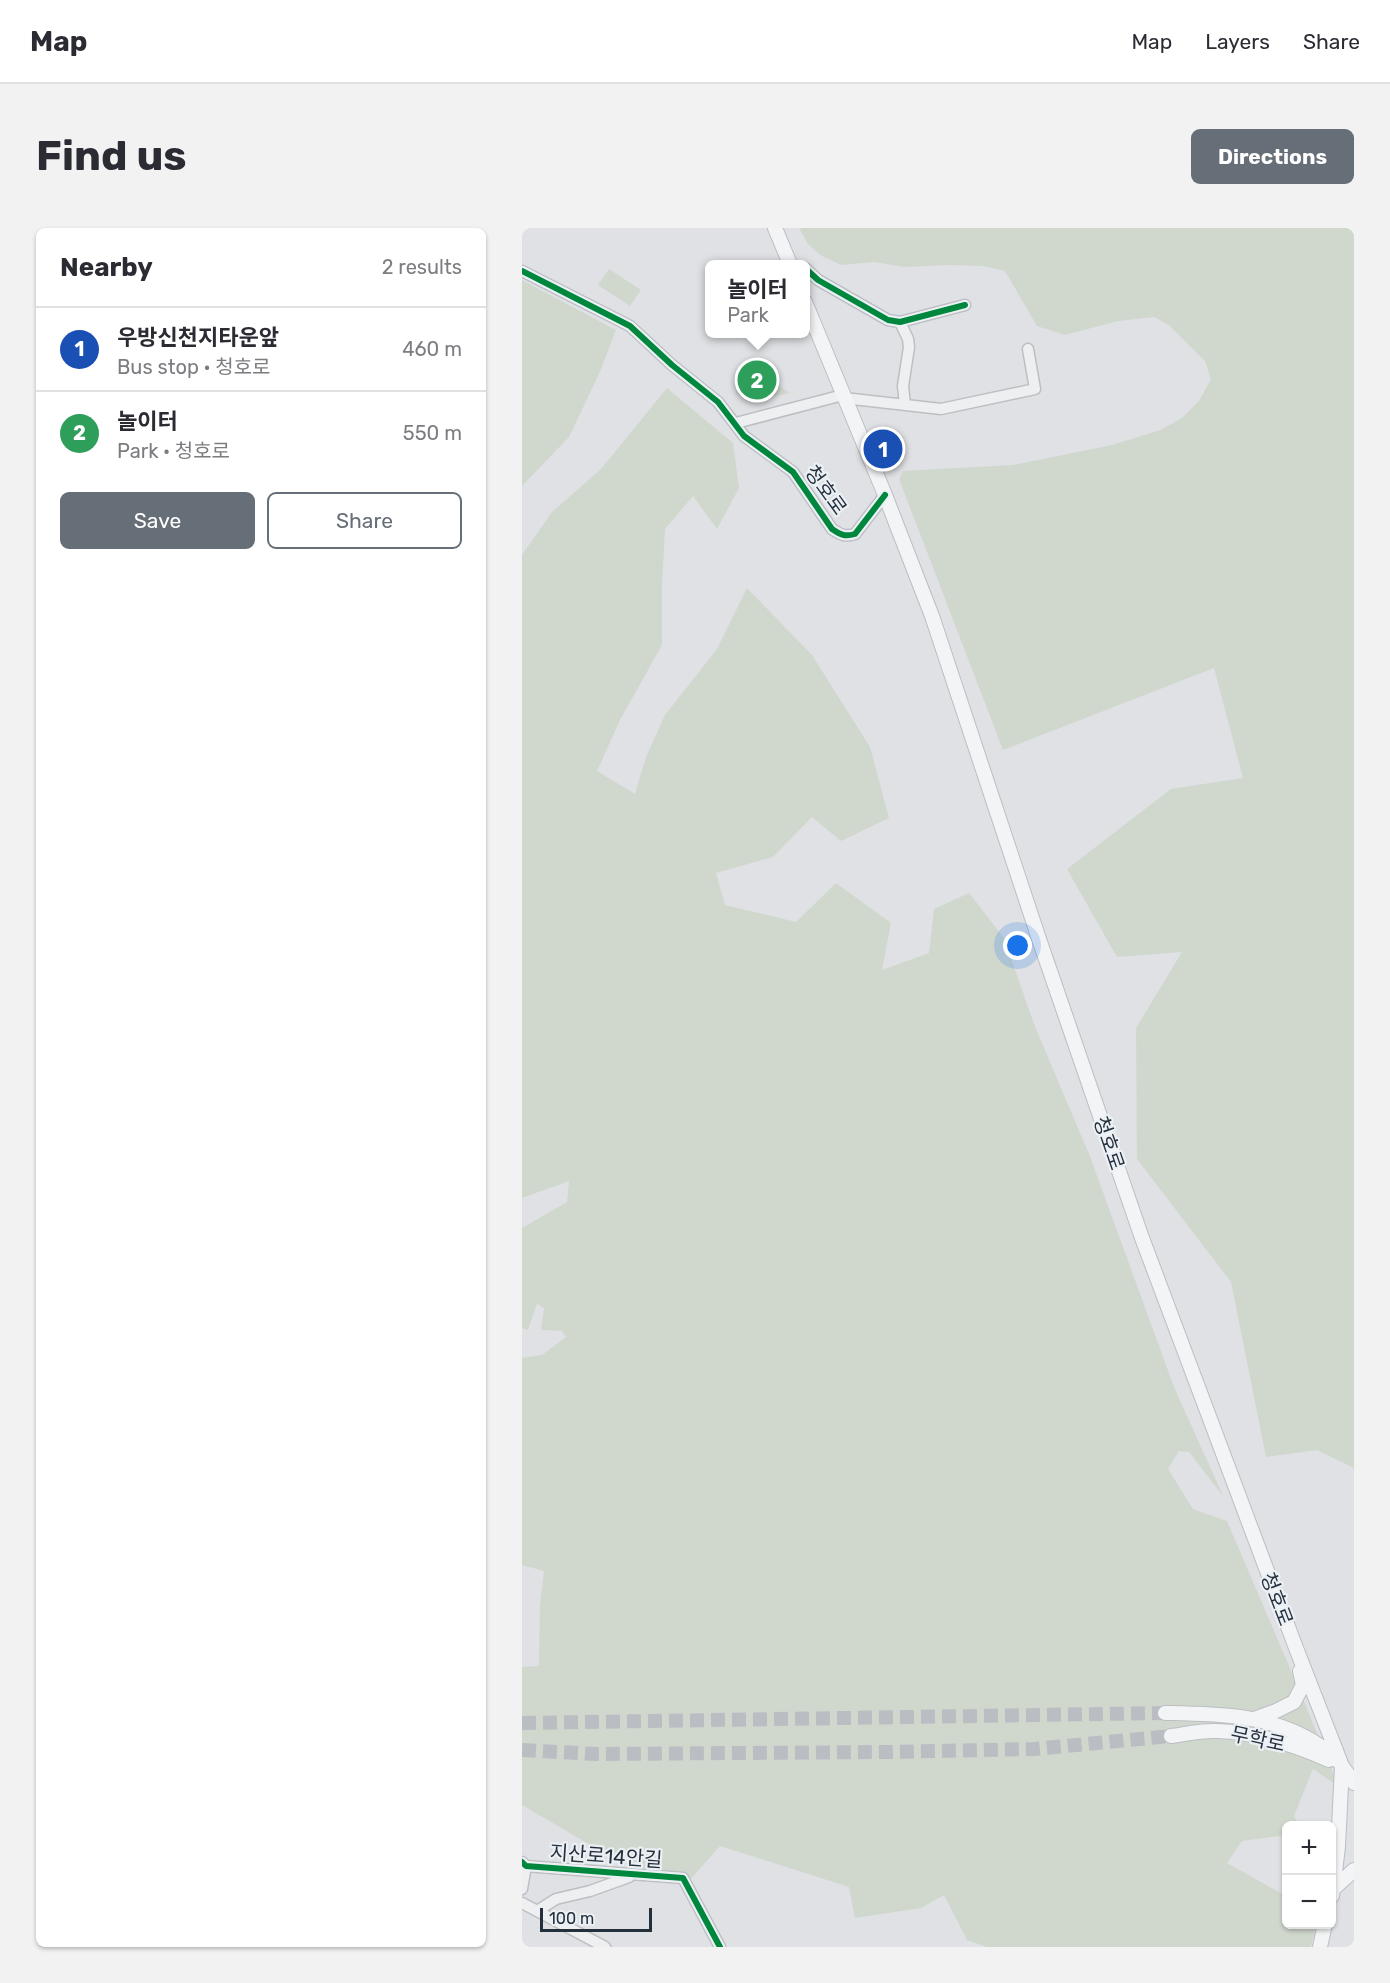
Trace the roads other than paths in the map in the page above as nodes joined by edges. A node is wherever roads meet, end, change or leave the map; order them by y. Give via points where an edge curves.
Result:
1 (775, 228) edge
2 (783, 248) junction
3 (788, 260) edge
4 (796, 260) edge
5 (522, 271) edge
6 (810, 273) edge
7 (965, 304) dead end
8 (810, 314) edge
9 (900, 322) junction
10 (1028, 349) dead end
11 (844, 397) junction
12 (905, 405) junction
13 (736, 423) junction
14 (885, 495) junction
15 (1296, 1648) junction
16 (1165, 1713) tunnel mouth
17 (1254, 1719) junction
18 (1171, 1736) tunnel mouth
19 (1342, 1766) junction
20 (1354, 1783) edge
21 (524, 1864) edge
22 (1354, 1870) edge
23 (634, 1875) junction
24 (1334, 1875) edge
25 (1336, 1888) edge
26 (522, 1889) edge
27 (522, 1904) edge
28 (537, 1911) junction
29 (1324, 1929) edge
30 (605, 1947) edge
31 (720, 1947) edge
32 (1320, 1947) edge

1 - 2 main road
2 - 3 main road
2 - 4 street
5 - 13 street via 630,326 718,402
6 - 9 street via 888,321
7 - 9 street
8 - 11 main road, 청호로
9 - 12 street via 909,346 903,386
10 - 12 street via 1035,389 941,409
11 - 12 street
11 - 13 street
11 - 14 main road, 청호로
13 - 14 street, 청호로 via 744,436 793,472 832,529 841,535 855,534
14 - 15 main road, 청호로 via 932,616 1142,1238
15 - 17 main road via 1303,1685 1293,1702
15 - 19 main road, 청호로
16 - 17 main road
17 - 19 main road via 1301,1734 1333,1754
18 - 19 main road, 무학로 via 1215,1730 1254,1735
19 - 20 main road, 청호로
19 - 24 main road
21 - 23 street, 지산로14안길
21 - 26 street
22 - 25 main road
23 - 28 street via 556,1899
23 - 31 street, 지산로14안길 via 683,1878
27 - 28 street
28 - 30 street
29 - 32 main road

